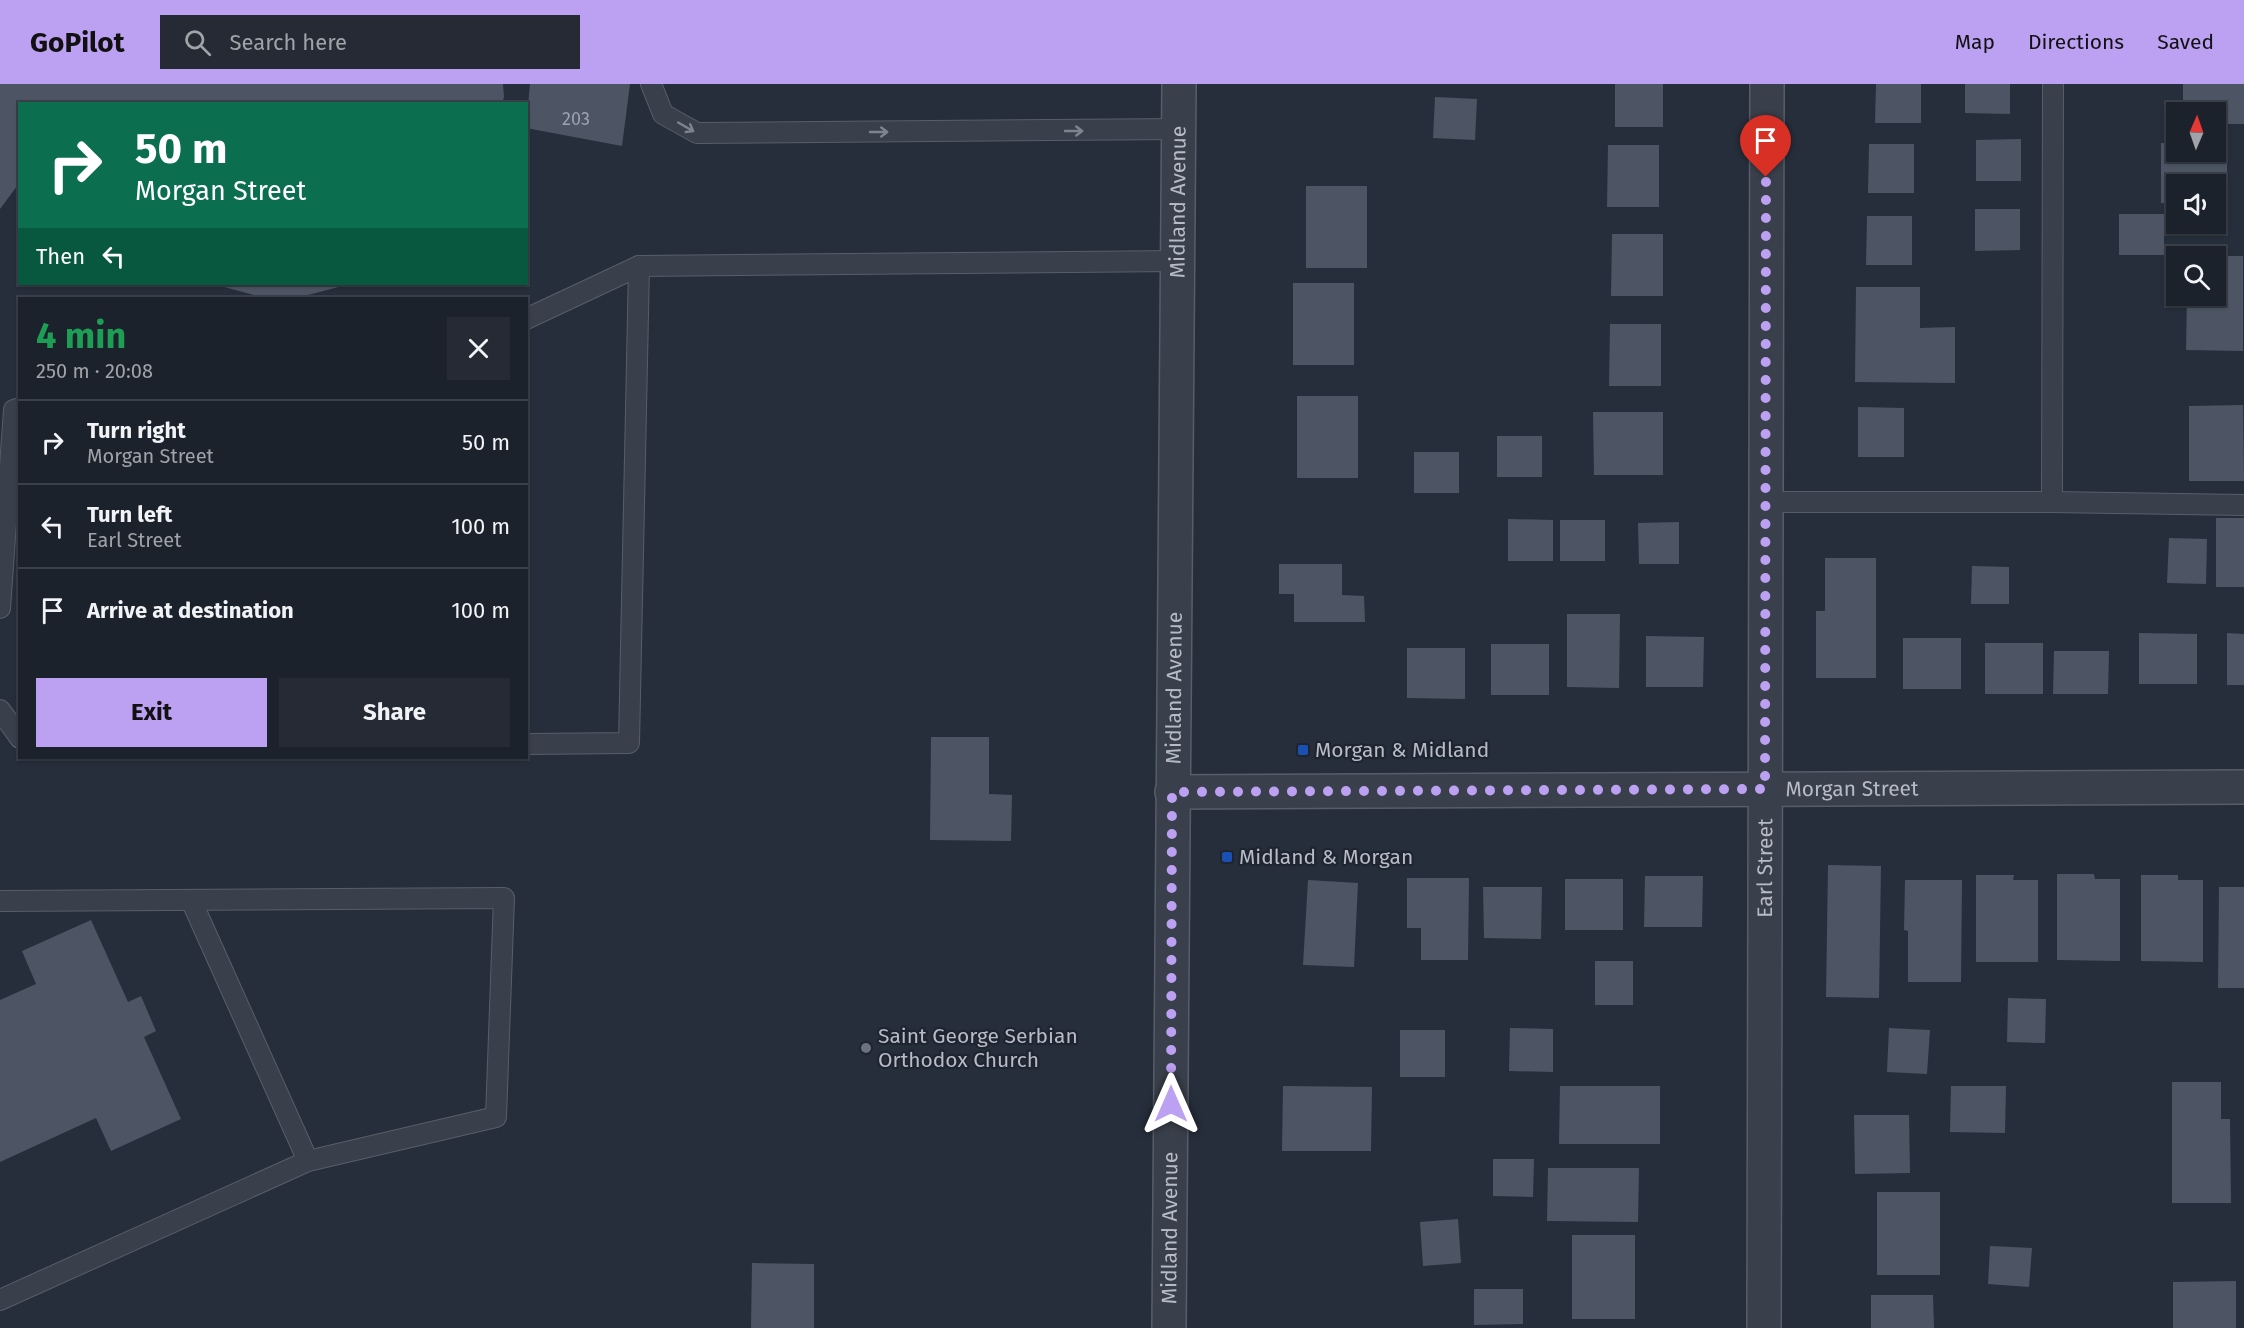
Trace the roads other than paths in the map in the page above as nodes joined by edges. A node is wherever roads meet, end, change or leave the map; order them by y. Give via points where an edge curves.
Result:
1 (651, 84) edge
2 (1179, 84) edge
3 (1767, 84) edge
4 (2053, 84) edge
5 (1179, 129) junction
6 (1177, 261) junction
7 (639, 266) junction
8 (528, 318) edge
9 (18, 409) edge
10 (1766, 502) junction
11 (2052, 502) junction
12 (2244, 505) edge
13 (0, 608) edge
14 (0, 710) edge
15 (18, 735) edge
16 (528, 744) edge
17 (2244, 787) edge
18 (1765, 789) junction
19 (1172, 792) junction
20 (191, 900) junction
21 (0, 901) edge
22 (308, 1161) junction
23 (0, 1300) edge
24 (1169, 1328) edge
25 (1764, 1328) edge

1 -> 5 lane via 663,114 696,133
2 - 5 street, Midland Avenue
3 - 10 street, Earl Street
4 - 11 lane
5 - 6 street, Midland Avenue
6 - 7 lane
6 - 19 street, Midland Avenue
7 - 8 lane
7 - 16 lane via 629,743
9 - 13 lane via 14,410
10 - 11 lane
10 - 18 street, Earl Street
11 - 12 lane
14 - 15 lane
17 - 18 street, Morgan Street
18 - 19 street, Morgan Street
18 - 25 street, Earl Street
19 - 24 street, Midland Avenue
20 - 21 lane
20 - 22 lane
20 - 22 lane via 504,898 496,1117
22 - 23 lane

